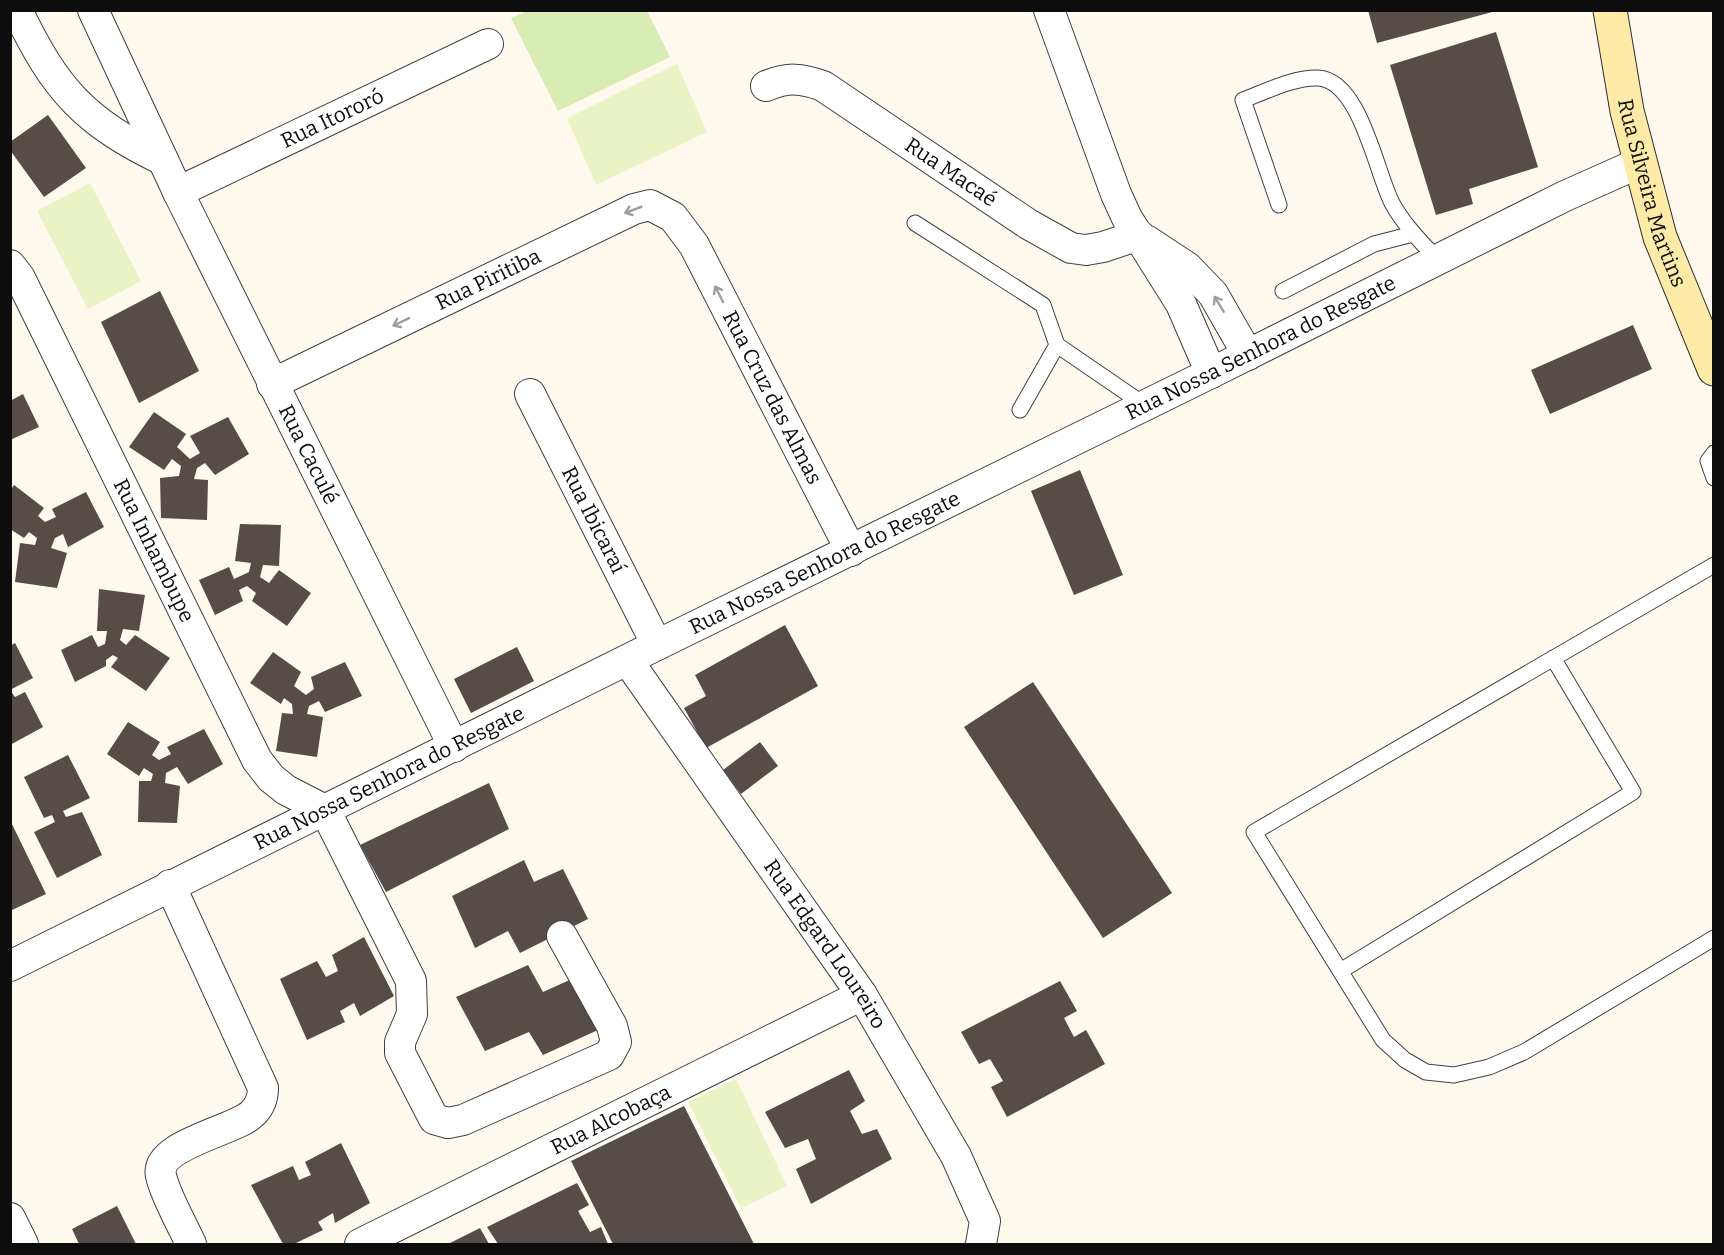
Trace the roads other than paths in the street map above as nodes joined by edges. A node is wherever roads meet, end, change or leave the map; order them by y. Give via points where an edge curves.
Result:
1 (17, 10) edge
2 (93, 10) edge
3 (1049, 10) edge
4 (1610, 10) edge
5 (488, 44) dead end
6 (766, 86) dead end
7 (163, 160) junction
8 (1639, 163) junction
9 (178, 192) junction
10 (1279, 205) dead end
11 (915, 223) dead end
12 (1413, 234) junction
13 (1139, 235) junction
14 (694, 245) joint
15 (1438, 260) junction
16 (10, 265) edge
17 (1283, 291) dead end
18 (1057, 345) junction
19 (1248, 355) junction
20 (1713, 369) edge
21 (1212, 374) junction
22 (272, 384) junction
23 (530, 394) dead end
24 (1146, 406) junction
25 (1020, 410) dead end
26 (1713, 453) edge
27 (1713, 478) edge
28 (851, 551) junction
29 (1713, 565) edge
30 (657, 645) junction
31 (1553, 658) junction
32 (628, 661) junction
33 (454, 747) junction
34 (326, 810) junction
35 (170, 885) junction
36 (562, 936) dead end
37 (1713, 938) edge
38 (10, 966) edge
39 (1342, 970) junction
40 (862, 995) junction
41 (10, 1218) edge
42 (23, 1245) edge
43 (191, 1245) edge
44 (360, 1245) edge
45 (981, 1245) edge

1 - 7 street via 35,48 64,90 92,119 124,141
2 - 7 street, Rua Caculé
3 - 13 street via 1116,194
4 - 8 main road, Rua Silveira Martins
5 - 9 street, Rua Itororó
6 - 13 street, Rua Macaé via 801,78 823,86 1028,224 1071,248 1103,247
7 - 9 street, Rua Caculé
8 - 15 street, Rua Nossa Senhora do Resgate
8 - 20 main road, Rua Silveira Martins via 1660,237
9 - 22 street, Rua Caculé
10 - 12 lane via 1243,100 1319,78 1338,86 1349,100 1381,180
11 - 18 lane via 1043,305
12 - 15 lane
12 - 17 lane via 1374,243
19 -> 13 street via 1213,294 1187,267
13 - 21 street via 1180,304
14 -> 22 street, Rua Piritiba via 661,208 650,204 634,209
28 -> 14 street, Rua Cruz das Almas
15 - 19 street, Rua Nossa Senhora do Resgate
16 - 34 street, Rua Inhambupe via 20,278 257,760 286,790
18 - 24 lane
18 - 25 lane
19 - 21 street, Rua Nossa Senhora do Resgate
21 - 24 street, Rua Nossa Senhora do Resgate
22 - 33 street, Rua Caculé
23 - 30 street, Rua Ibicaraí
24 - 28 street, Rua Nossa Senhora do Resgate
26 - 27 lane via 1708,461
28 - 30 street, Rua Nossa Senhora do Resgate
29 - 31 lane
30 - 32 street, Rua Nossa Senhora do Resgate
31 - 39 lane via 1633,792
31 - 39 lane via 1254,832
32 - 33 street, Rua Nossa Senhora do Resgate
32 - 40 street, Rua Edgard Loureiro
33 - 34 street, Rua Nossa Senhora do Resgate
34 - 35 street, Rua Nossa Senhora do Resgate
34 - 36 street via 411,981 412,1014 400,1042 400,1053 434,1119 448,1124 463,1120 609,1055 616,1042 612,1026
35 - 38 street, Rua Nossa Senhora do Resgate
35 - 43 street via 263,1088 263,1097 252,1115 164,1160 160,1174
37 - 39 lane via 1524,1052 1489,1067 1454,1075 1426,1072 1383,1040
40 - 44 street, Rua Alcobaça
40 - 45 street, Rua Edgard Loureiro via 956,1156 985,1221
41 - 42 street

